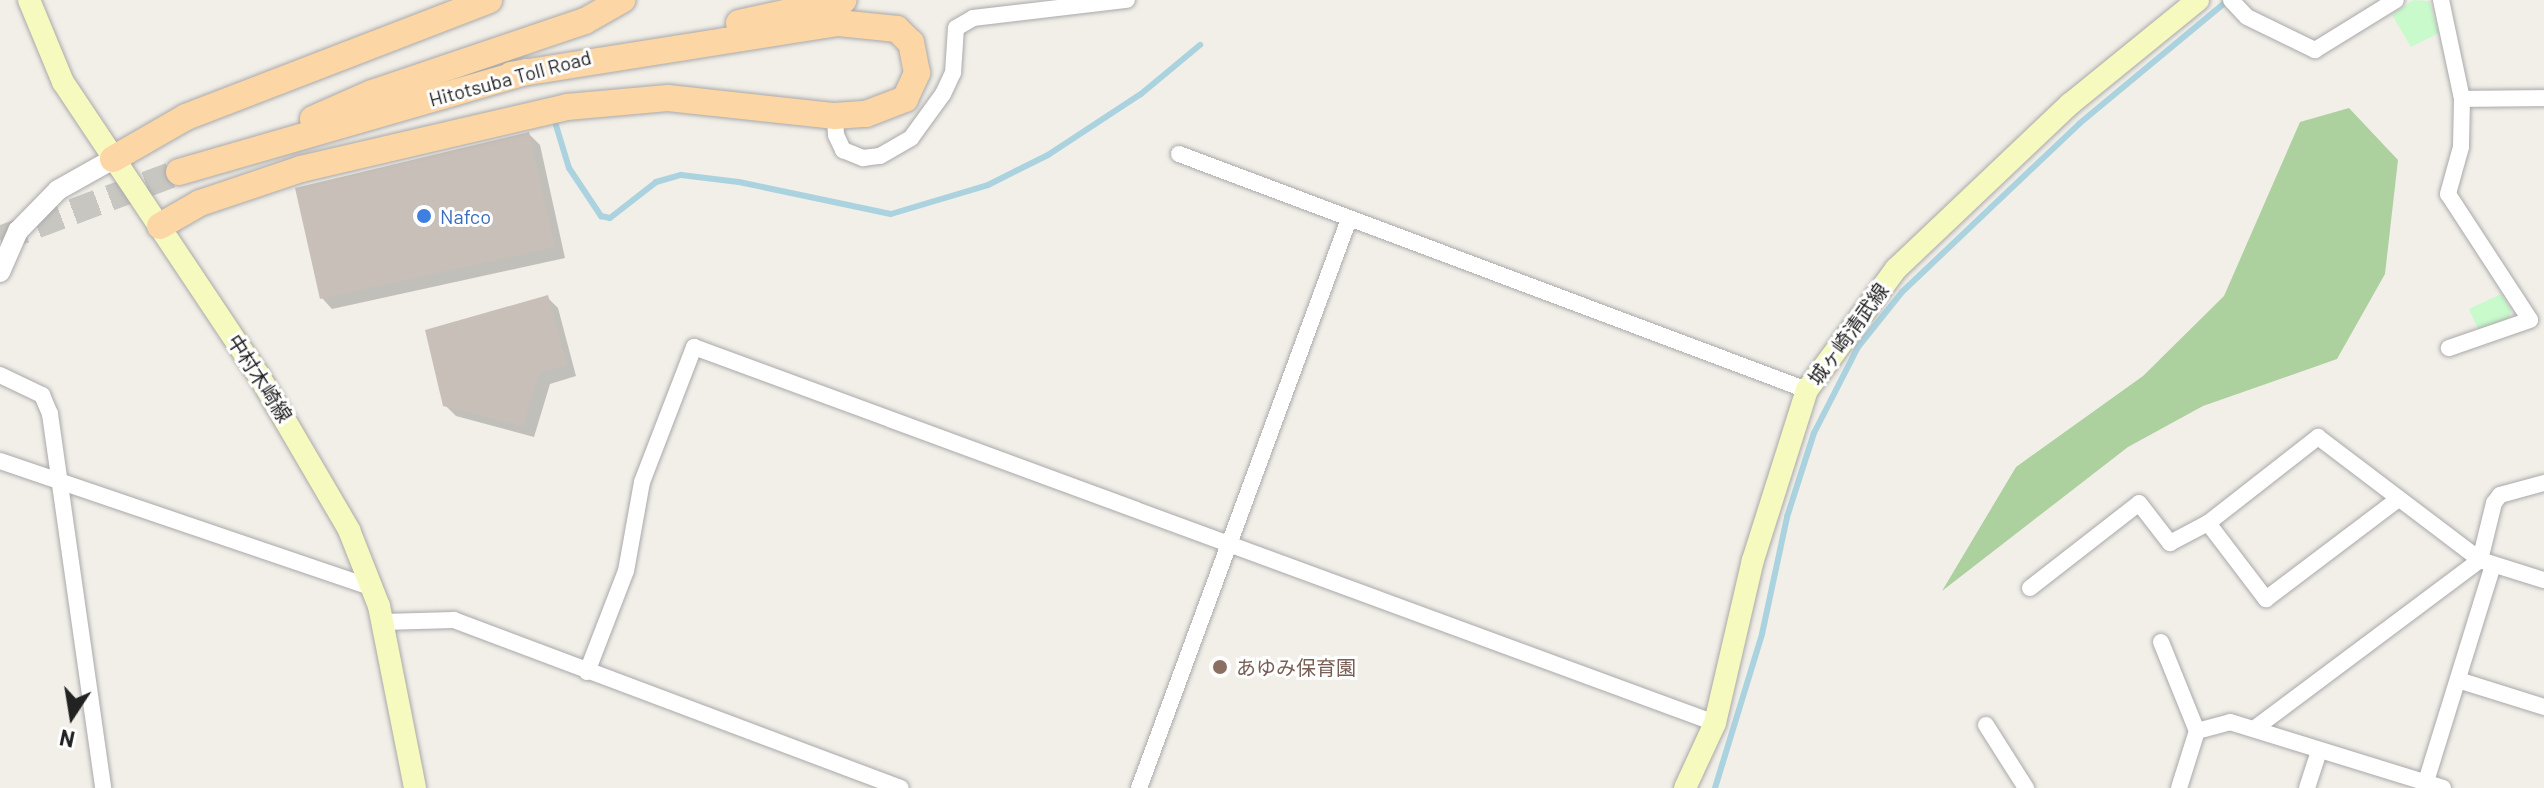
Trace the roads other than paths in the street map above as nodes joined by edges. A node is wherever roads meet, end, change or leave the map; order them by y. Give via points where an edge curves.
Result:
1 (29, 0) edge
2 (489, 0) edge
3 (622, 0) edge
4 (844, 0) edge
5 (1127, 0) edge
6 (2198, 0) edge
7 (2231, 0) edge
8 (2396, 0) edge
9 (2441, 0) edge
10 (511, 75) junction
11 (2544, 98) edge
12 (2462, 99) junction
13 (835, 116) junction
14 (1179, 154) dead end
15 (113, 159) junction
16 (1349, 219) junction
17 (160, 226) junction
18 (0, 272) edge
19 (2449, 348) dead end
20 (0, 375) edge
21 (1807, 390) junction
22 (0, 461) edge
23 (2544, 483) edge
24 (59, 484) junction
25 (2397, 500) junction
26 (2208, 523) junction
27 (1227, 539) junction
28 (2487, 562) junction
29 (2544, 580) edge
30 (372, 588) junction
31 (2030, 588) dead end
32 (383, 622) junction
33 (2161, 642) dead end
34 (587, 672) junction
35 (2458, 680) junction
36 (2544, 707) edge
37 (1715, 723) junction
38 (1986, 725) dead end
39 (2254, 729) junction
40 (2197, 731) junction
41 (2319, 751) junction
42 (2425, 785) edge
43 (103, 788) edge
44 (415, 788) edge
45 (900, 788) edge
46 (1139, 788) edge
47 (1685, 788) edge
48 (2026, 788) edge
49 (2179, 788) edge
50 (2307, 788) edge
51 (2443, 788) edge

1 - 15 main road, 中村木崎線 via 63,82
2 - 15 main road via 186,117
3 - 10 main road, Hitotsuba Toll Road via 585,21 372,93 179,172
4 - 10 main road, Hitotsuba Toll Road
5 - 13 street via 973,18 956,28 953,73 943,94 911,138 880,156 863,158 843,150
6 - 21 main road, 城ヶ崎清武線 via 2070,104 1896,269
7 - 8 street via 2247,17 2315,50
9 - 12 street
10 - 13 main road via 838,23 897,29 917,58 914,85 905,99 866,114
11 - 12 street
12 - 19 street via 2461,147 2448,194 2530,320
13 - 17 main road via 668,98 567,107 301,169 200,203
14 - 16 street
15 - 17 main road, 中村木崎線
15 - 18 street via 58,190 18,231
16 - 21 street
16 - 27 street
17 - 30 main road, 中村木崎線 via 313,460
20 - 24 street via 42,395 50,414
21 - 37 main road, 城ヶ崎清武線 via 1753,560
22 - 24 street
23 - 28 street via 2500,495 2494,503
24 - 30 street
24 - 43 street
25 - 26 street via 2318,437
25 - 26 street via 2266,599
25 - 28 street
26 - 31 street via 2170,543 2139,503
27 - 34 street via 694,347 642,482 626,571
27 - 37 street
27 - 46 street
28 - 29 street
28 - 35 street
28 - 39 street
30 - 32 main road, 中村木崎線
32 - 34 street via 454,620
32 - 44 main road, 中村木崎線
33 - 40 street
34 - 45 street
35 - 36 street
35 - 42 street
37 - 47 main road, 城ヶ崎清武線
38 - 48 street
39 - 40 street via 2230,722
39 - 41 street
40 - 49 street
41 - 42 street
41 - 50 street
42 - 51 street

